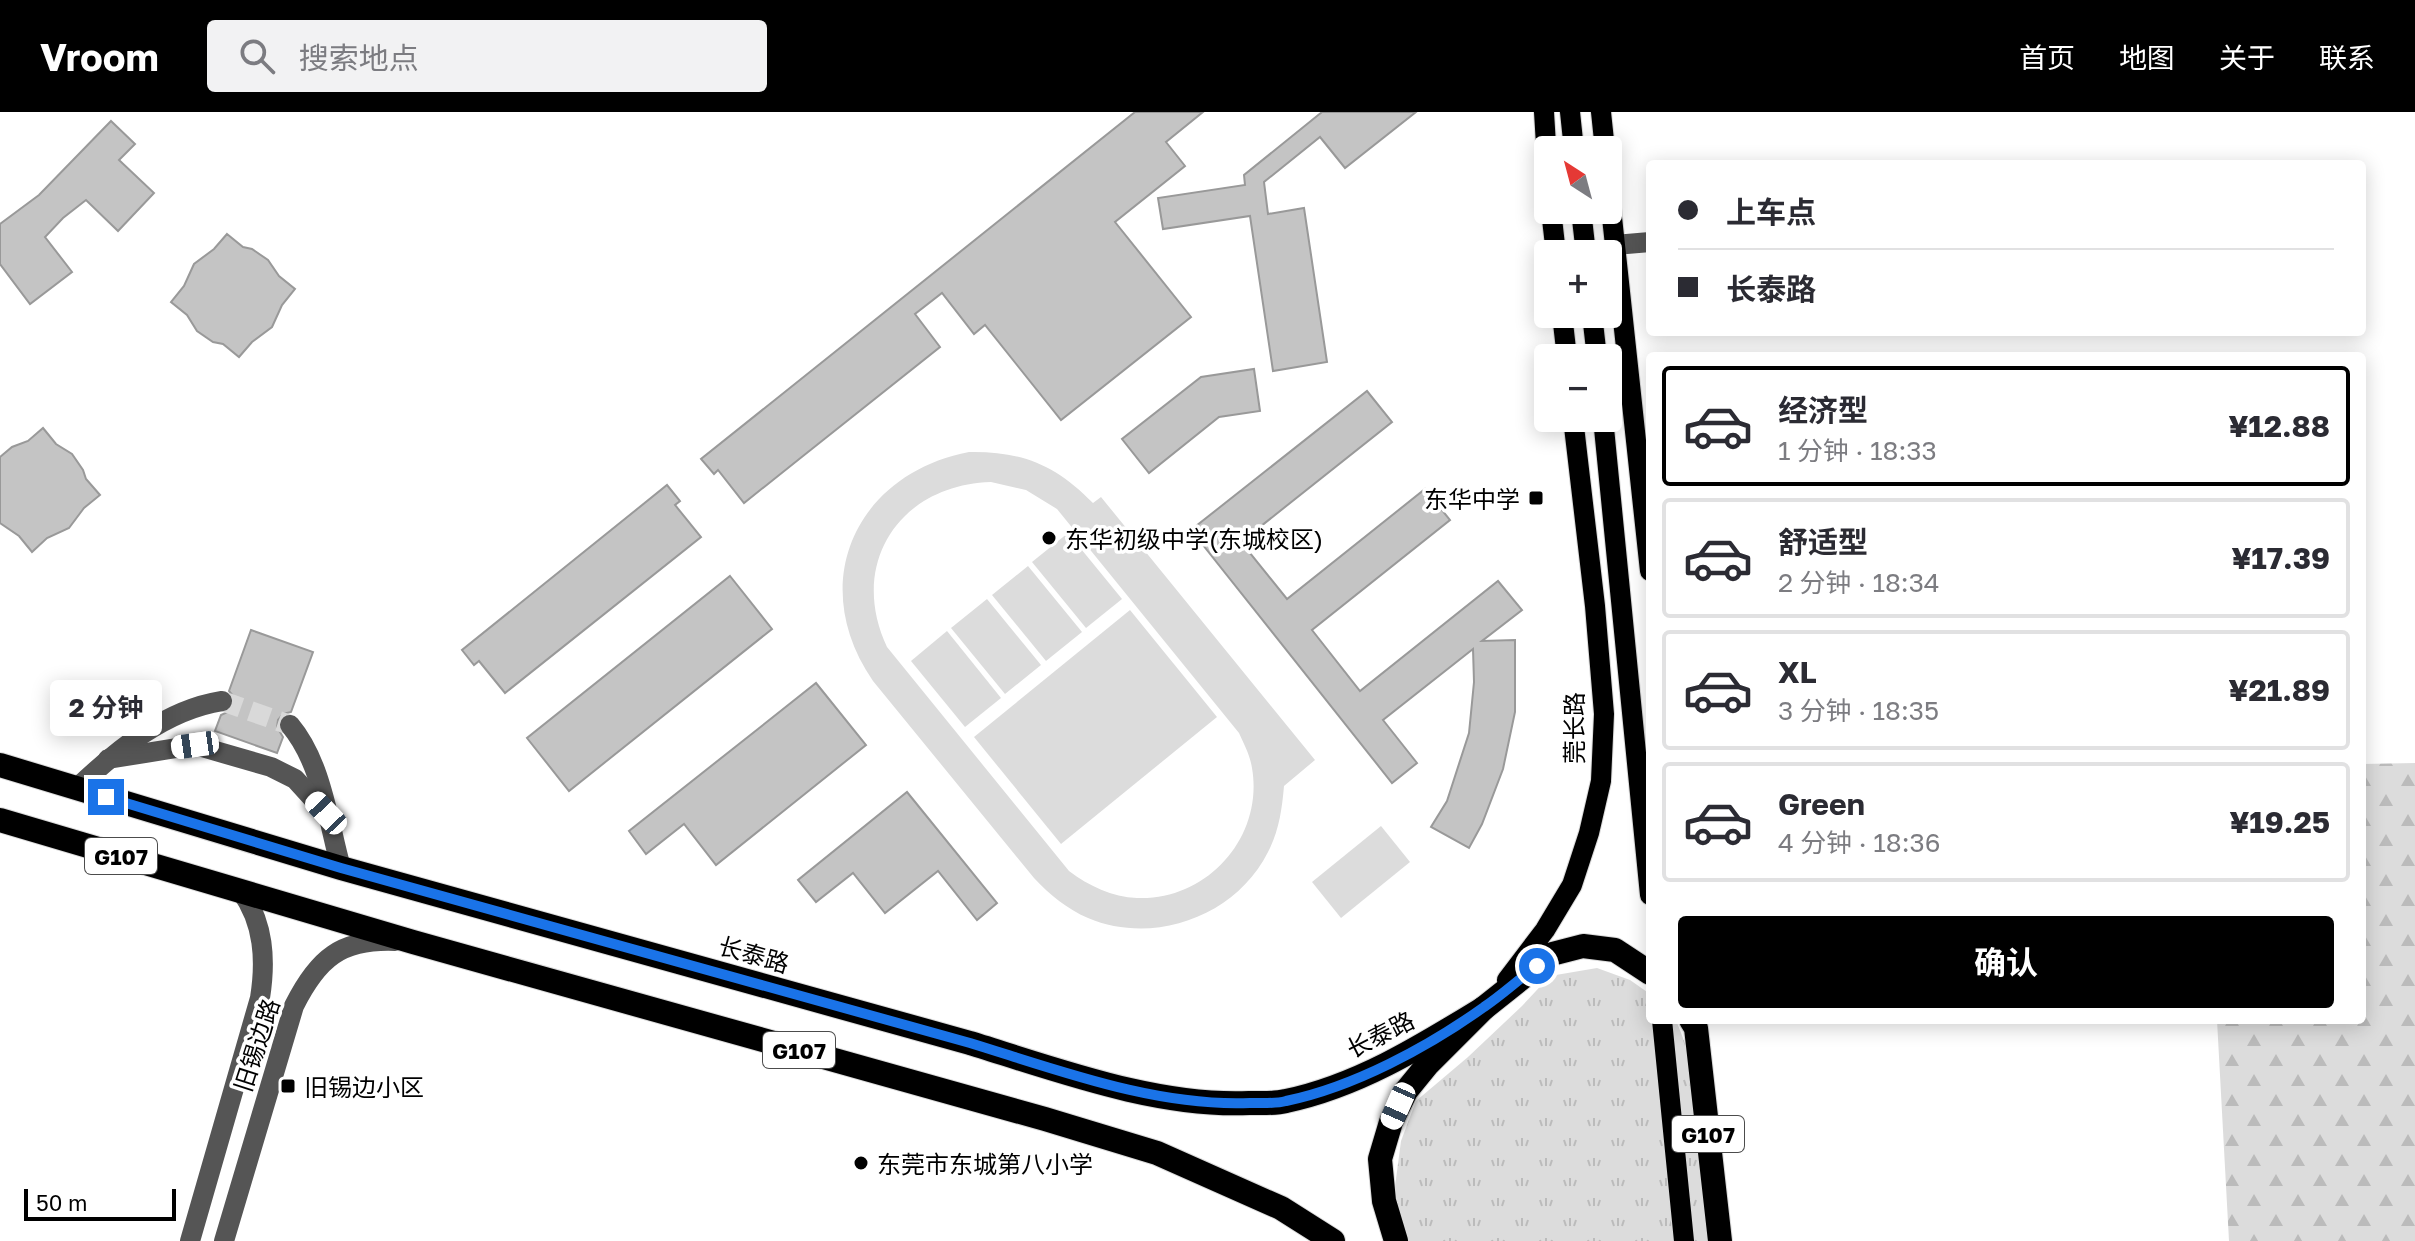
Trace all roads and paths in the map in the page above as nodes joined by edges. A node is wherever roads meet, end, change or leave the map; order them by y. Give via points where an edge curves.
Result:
1 (1544, 112) edge
2 (1570, 112) edge
3 (1601, 112) edge
4 (1545, 136) edge
5 (1573, 136) edge
6 (1604, 136) edge
7 (1646, 242) edge
8 (1622, 244) edge
9 (1622, 310) edge
10 (1574, 432) edge
11 (1604, 432) edge
12 (1646, 534) edge
13 (222, 701) tunnel mouth
14 (290, 725) tunnel mouth
15 (108, 759) junction
16 (0, 765) edge
17 (77, 788) junction
18 (326, 813) junction
19 (0, 820) edge
20 (1646, 854) edge
21 (341, 868) junction
22 (241, 891) junction
23 (413, 942) junction
24 (1646, 970) edge
25 (1484, 1008) junction
26 (1662, 1024) edge
27 (1694, 1024) edge
28 (190, 1241) edge
29 (224, 1241) edge
30 (1333, 1241) edge
31 (1396, 1241) edge
32 (1684, 1241) edge
33 (1720, 1241) edge

1 - 4 main road
2 - 5 main road
3 - 6 main road
7 - 8 street
9 - 12 main road
10 - 25 main road, 莞长路 via 1604,714 1601,781 1572,885 1522,963
11 - 20 main road
13 - 15 street via 152,727
14 - 18 street via 303,741
15 - 17 street
15 - 18 street via 195,745 295,779
16 - 17 highway, 长泰路 / G107
17 - 21 highway, 长泰路 / G107
18 - 21 street
19 - 22 highway, G107
21 - 25 highway, 长泰路 / G107 via 1159,1096 1226,1104 1284,1102 1385,1065
22 - 23 highway, G107
22 - 28 street, 旧锡边路 via 256,917 265,969
23 - 29 street, 旧锡边路 via 347,945 318,967 304,987
23 - 30 highway, G107 via 1157,1153 1281,1208
24 - 25 highway, G107 via 1615,950 1583,946 1552,954
25 - 31 highway via 1428,1064 1406,1091 1391,1122 1380,1159 1384,1201
26 - 32 main road, bridge
27 - 33 highway, G107

